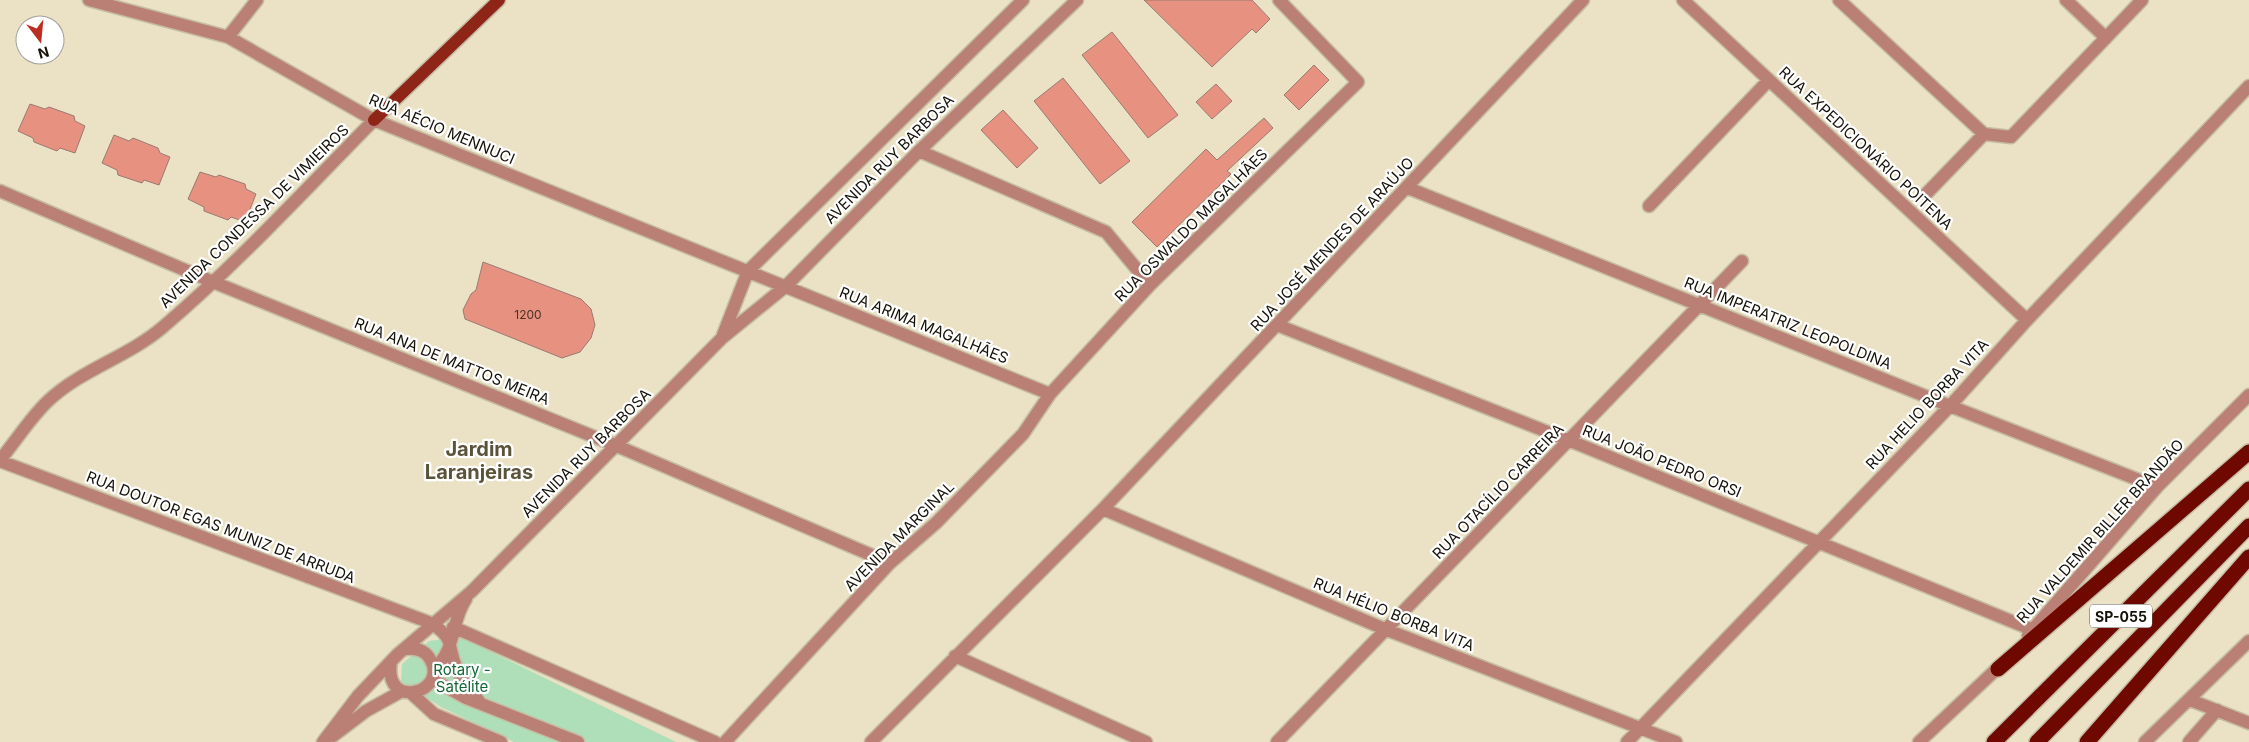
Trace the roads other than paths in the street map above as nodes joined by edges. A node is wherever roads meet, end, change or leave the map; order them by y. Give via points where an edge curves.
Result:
1 (89, 0) edge
2 (257, 0) edge
3 (499, 0) edge
4 (1023, 0) edge
5 (1077, 0) edge
6 (1584, 0) edge
7 (1683, 0) edge
8 (1839, 0) edge
9 (2066, 0) edge
10 (2142, 0) edge
11 (1283, 1) edge
12 (228, 37) junction
13 (2106, 38) junction
14 (1770, 80) junction
15 (2249, 86) edge
16 (374, 120) junction
17 (1984, 134) junction
18 (919, 151) junction
19 (1408, 188) junction
20 (0, 192) edge
21 (1926, 194) dead end
22 (1649, 206) dead end
23 (1742, 261) dead end
24 (748, 271) junction
25 (213, 282) junction
26 (1150, 285) junction
27 (786, 286) junction
28 (1700, 304) junction
29 (2027, 320) junction
30 (1277, 326) junction
31 (722, 338) junction
32 (1050, 394) junction
33 (2249, 395) edge
34 (1950, 406) junction
35 (1568, 440) junction
36 (617, 446) junction
37 (2249, 452) edge
38 (0, 460) edge
39 (2157, 487) junction
40 (2249, 489) edge
41 (1102, 509) junction
42 (2249, 526) edge
43 (1817, 542) junction
44 (2249, 557) edge
45 (890, 563) junction
46 (472, 591) junction
47 (431, 623) junction
48 (453, 627) junction
49 (1387, 630) junction
50 (2033, 630) junction
51 (451, 640) junction
52 (2249, 641) edge
53 (406, 649) junction
54 (955, 656) junction
55 (391, 662) junction
56 (1998, 669) junction
57 (433, 673) junction
58 (407, 692) junction
59 (2190, 700) junction
60 (479, 702) junction
61 (2216, 710) junction
62 (2249, 723) edge
63 (1640, 728) junction
64 (324, 742) edge
65 (501, 742) edge
66 (578, 742) edge
67 (714, 742) edge
68 (725, 742) edge
69 (871, 742) edge
70 (1146, 742) edge
71 (1277, 742) edge
72 (1627, 742) edge
73 (1676, 742) edge
74 (1919, 742) edge
75 (1994, 742) edge
76 (2037, 742) edge
77 (2087, 742) edge
78 (2145, 742) edge
79 (2189, 742) edge

1 - 12 street, RUA AÉCIO MENNUCI
2 - 12 street
3 - 16 main road, AVENIDA CONDESSA DE VIMIEIROS
4 - 24 street, AVENIDA RUY BARBOSA
5 - 18 street, AVENIDA RUY BARBOSA
6 - 19 street, RUA JOSÉ MENDES DE ARAÚJO
7 - 14 street, RUA EXPEDICIONÁRIO POITENA
8 - 17 street
9 - 13 street
10 - 13 street
11 - 26 street, RUA OSWALDO MAGALHÃES via 1358,82
12 - 16 street, RUA AÉCIO MENNUCI
13 - 17 street via 2011,137
14 - 22 street
14 - 29 street, RUA EXPEDICIONÁRIO POITENA
15 - 29 street, RUA HELIO BORBA VITA
16 - 24 street, RUA AÉCIO MENNUCI
16 - 25 street, AVENIDA CONDESSA DE VIMIEIROS
17 - 21 street
18 - 26 street via 1106,232
18 - 27 street, AVENIDA RUY BARBOSA
19 - 28 street, RUA IMPERATRIZ LEOPOLDINA
19 - 30 street, RUA JOSÉ MENDES DE ARAÚJO
20 - 25 street, RUA ANA DE MATTOS MEIRA
23 - 28 street, RUA OTACÍLIO CARREIRA
24 - 27 street, RUA AÉCIO MENNUCI
24 - 31 street, AVENIDA RUY BARBOSA
25 - 36 street, RUA ANA DE MATTOS MEIRA
25 - 38 street, AVENIDA CONDESSA DE VIMIEIROS via 161,329 48,401
26 - 32 street, RUA OSWALDO MAGALHÃES
27 - 31 street, AVENIDA RUY BARBOSA
27 - 32 street, RUA ARIMA MAGALHÃES
28 - 34 street, RUA IMPERATRIZ LEOPOLDINA
28 - 35 street, RUA OTACÍLIO CARREIRA
29 - 34 street, RUA HELIO BORBA VITA
30 - 35 street, RUA JOÃO PEDRO ORSI
30 - 41 street, RUA JOSÉ MENDES DE ARAÚJO
31 - 36 street, AVENIDA RUY BARBOSA
32 - 45 street, AVENIDA MARGINAL via 1023,434 936,522
33 - 39 street, RUA VALDEMIR BILLER BRANDÃO
34 - 39 street, RUA IMPERATRIZ LEOPOLDINA
34 - 43 street, RUA HELIO BORBA VITA
35 - 43 street, RUA JOÃO PEDRO ORSI
35 - 49 street, RUA OTACÍLIO CARREIRA
36 - 45 street, RUA ANA DE MATTOS MEIRA
36 - 46 street, AVENIDA RUY BARBOSA
37 - 56 highway
38 - 47 street, RUA DOUTOR EGAS MUNIZ DE ARRUDA
39 - 50 street, RUA VALDEMIR BILLER BRANDÃO
40 - 75 highway, SP-055
41 - 49 street, RUA HÉLIO BORBA VITA
41 - 54 street, RUA JOSÉ MENDES DE ARAÚJO
42 - 76 highway, SP-055
43 - 50 street, RUA JOÃO PEDRO ORSI
43 - 63 street, RUA HELIO BORBA VITA
44 - 77 highway
45 - 68 street, AVENIDA MARGINAL
46 - 47 street, AVENIDA RUY BARBOSA
46 - 48 street, AVENIDA RUY BARBOSA via 457,614
47 - 51 street, RUA DOUTOR EGAS MUNIZ DE ARRUDA
47 - 53 street, AVENIDA RUY BARBOSA
48 - 51 street, AVENIDA RUY BARBOSA
48 - 67 street
49 - 63 street, RUA HÉLIO BORBA VITA
49 - 71 street, RUA OTACÍLIO CARREIRA
50 - 56 street, RUA VALDEMIR BILLER BRANDÃO
51 - 57 street, AVENIDA RUY BARBOSA
51 - 60 street via 456,668
52 - 59 street
53 - 55 street, AVENIDA RUY BARBOSA
53 - 57 street via 427,654
54 - 69 street
54 - 70 street
55 - 58 street via 389,673 393,684
55 - 64 street, AVENIDA RUY BARBOSA via 358,696
56 - 74 street, RUA VALDEMIR BILLER BRANDÃO
57 - 58 street, AVENIDA RUY BARBOSA via 424,689
57 - 60 street via 460,695
58 - 64 street, AVENIDA RUY BARBOSA via 366,712
58 - 65 street via 434,714
59 - 61 street
59 - 78 street
60 - 66 street
61 - 62 street
61 - 79 street
63 - 72 street, RUA HELIO BORBA VITA
63 - 73 street, RUA HÉLIO BORBA VITA

